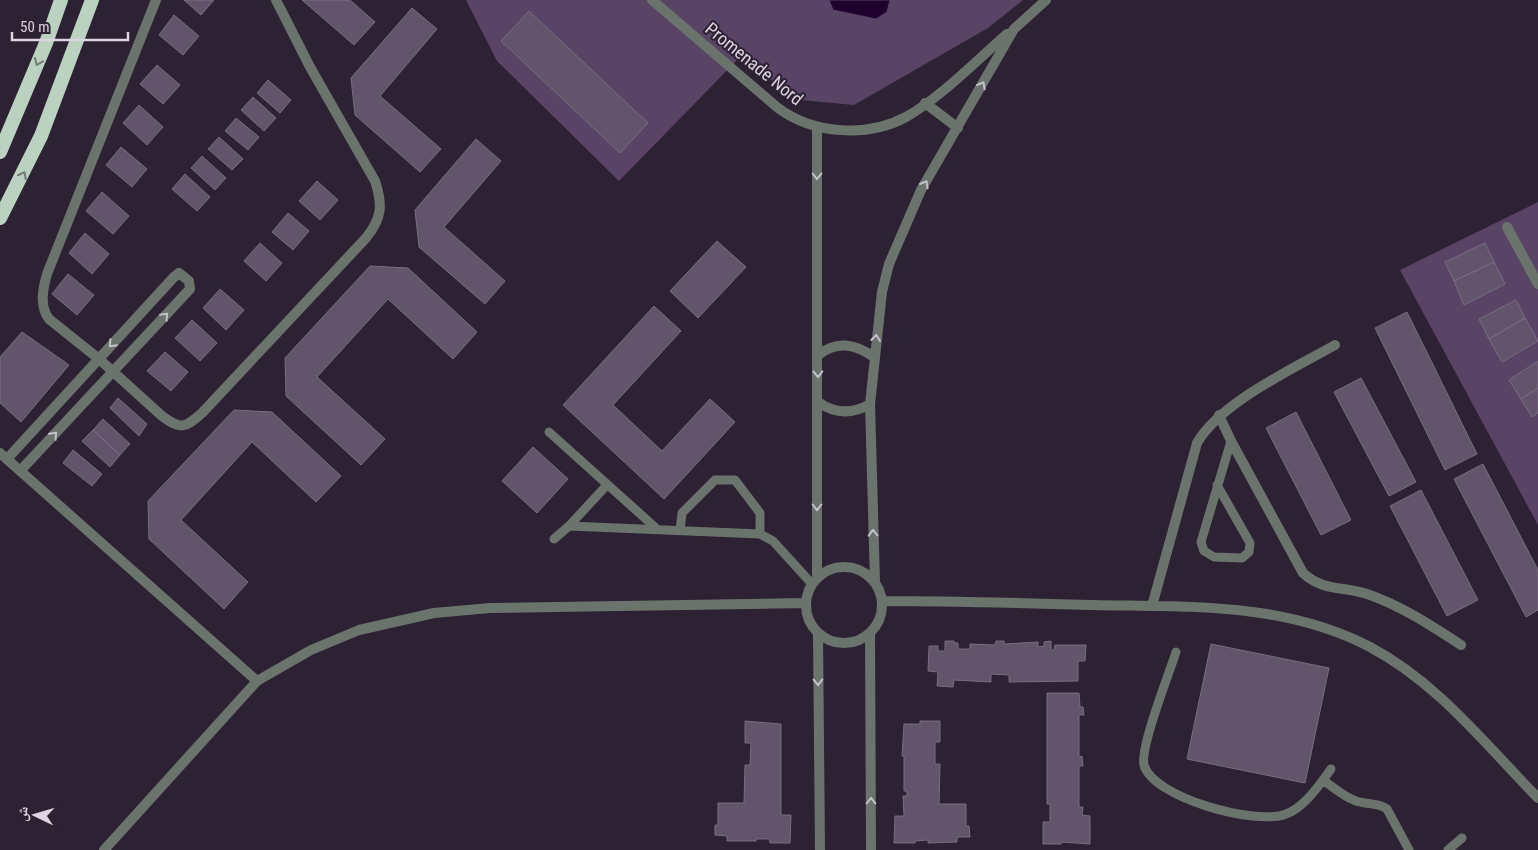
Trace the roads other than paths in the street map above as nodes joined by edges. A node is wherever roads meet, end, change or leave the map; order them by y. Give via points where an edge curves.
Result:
1 (61, 0) edge
2 (92, 0) edge
3 (156, 0) edge
4 (276, 0) edge
5 (652, 0) edge
6 (1046, 0) edge
7 (1014, 29) junction
8 (925, 103) junction
9 (817, 128) junction
10 (958, 128) junction
11 (0, 152) edge
12 (0, 218) edge
13 (1507, 227) dead end
14 (1538, 284) edge
15 (1334, 345) dead end
16 (818, 356) junction
17 (874, 357) junction
18 (99, 358) junction
19 (112, 372) junction
20 (818, 402) junction
21 (870, 404) junction
22 (1219, 415) junction
23 (549, 432) dead end
24 (1231, 441) junction
25 (4, 456) edge
26 (21, 470) junction
27 (1218, 485) junction
28 (606, 486) junction
29 (569, 526) junction
30 (657, 529) junction
31 (680, 530) junction
32 (760, 534) junction
33 (554, 539) dead end
34 (815, 581) junction
35 (875, 582) junction
36 (882, 601) junction
37 (806, 603) junction
38 (1152, 606) junction
39 (818, 633) junction
40 (870, 634) junction
41 (1461, 645) dead end
42 (1176, 652) dead end
43 (257, 681) junction
44 (1332, 769) dead end
45 (1323, 780) junction
46 (1538, 798) edge
47 (1462, 838) dead end
48 (104, 850) edge
49 (820, 850) edge
50 (871, 850) edge
51 (1409, 850) edge
52 (1448, 850) edge

1 -> 11 highway
12 -> 2 highway via 41,136
3 - 18 street via 44,285 42,298 47,317
4 - 19 street via 375,181 380,209 377,225 190,423 182,426 173,424
5 - 9 street, Promenade Nord via 788,116
6 - 7 street
7 - 8 street
10 -> 7 street
8 - 9 street via 905,117 877,126
8 - 10 street
9 -> 16 street
17 -> 10 street via 889,264 921,190
13 - 14 street
15 - 22 street
16 - 17 street via 834,346 847,345 860,348
16 -> 20 street
17 - 21 street
18 - 19 street
19 -> 18 street via 190,289 187,278 181,273 176,275
18 - 25 street
26 -> 19 street
20 - 21 street via 841,411 859,410
20 -> 34 street
35 -> 21 street
22 - 24 street
22 - 38 street via 1204,430 1197,443
23 - 28 lane
24 - 27 lane
24 - 41 street via 1303,573 1332,589 1366,594 1431,625
25 - 26 street
26 - 43 street
27 - 27 lane via 1250,542 1249,552 1242,558 1214,557 1204,552 1201,542
28 - 29 lane
28 - 30 lane
29 - 30 lane
29 - 33 lane
30 - 31 lane
31 - 32 lane
31 - 32 lane via 682,513 716,480 726,478 735,480 760,513
32 - 34 lane
34 - 35 street via 833,568 847,567 865,573
34 - 37 street
35 - 36 street
36 - 38 street
36 - 40 street via 879,622
37 - 39 street via 810,622
37 - 43 street via 490,608 434,613 378,624 344,635
38 - 46 street via 1209,606 1264,613 1324,627 1370,647 1439,695
39 - 40 street via 830,641 844,644
39 -> 49 street
50 -> 40 street
42 - 45 lane via 1144,753 1143,762 1152,779 1174,794 1205,806 1273,817 1298,807
43 - 48 street
44 - 45 lane
45 - 51 lane via 1355,801 1387,808
47 - 52 lane

